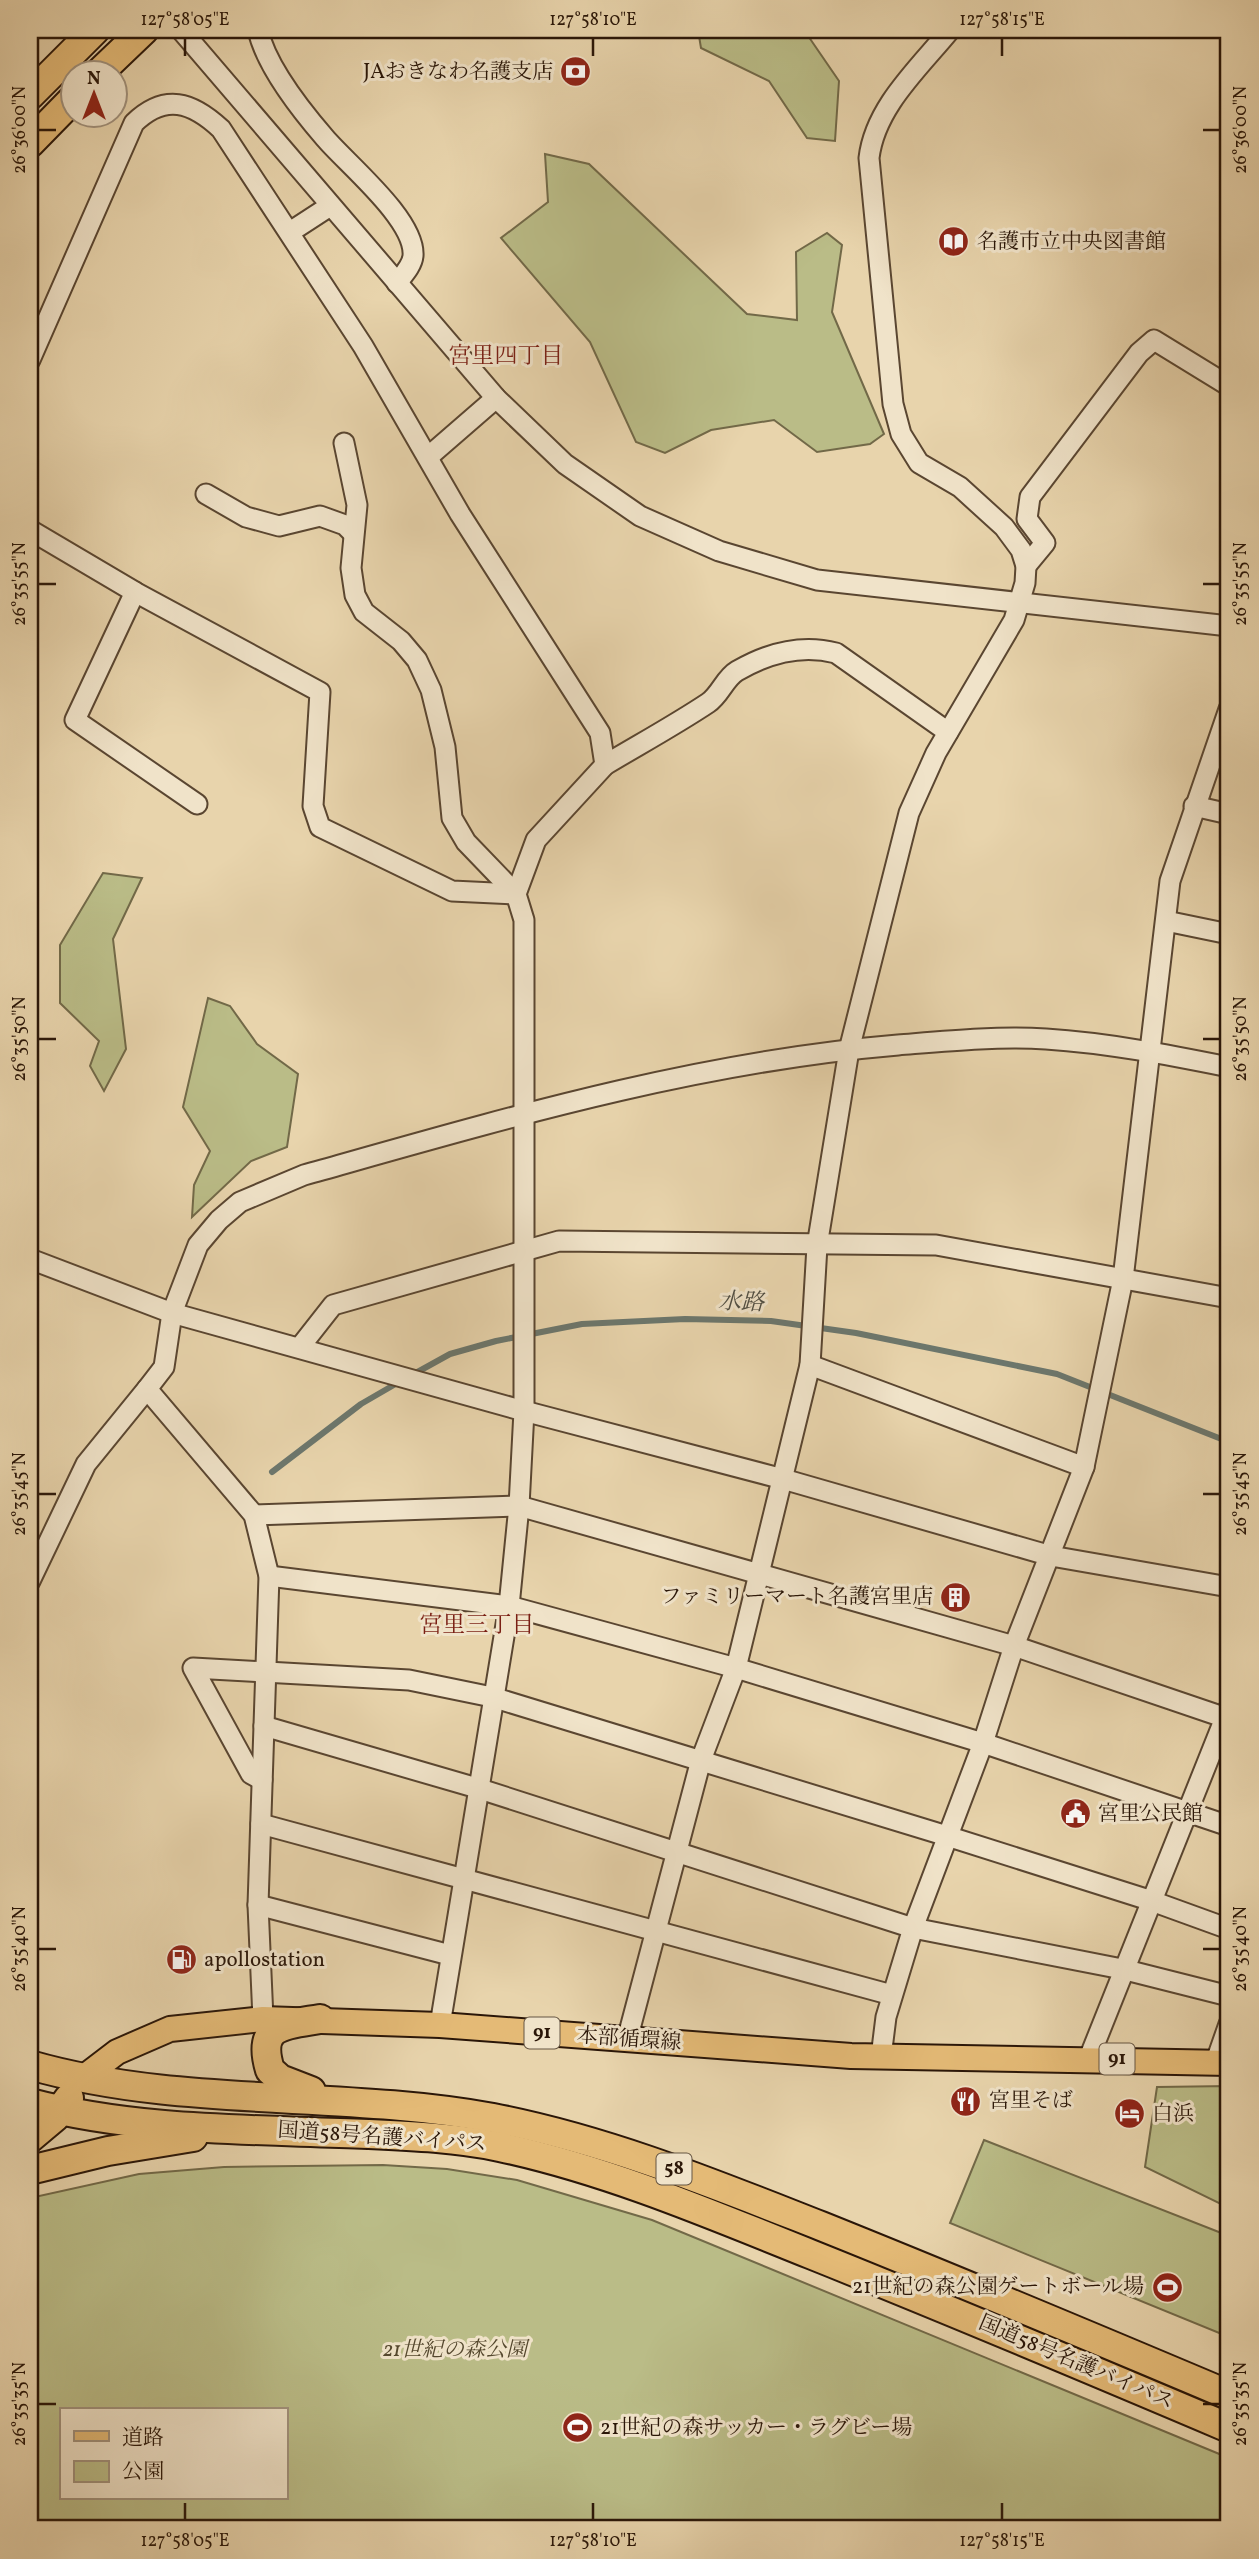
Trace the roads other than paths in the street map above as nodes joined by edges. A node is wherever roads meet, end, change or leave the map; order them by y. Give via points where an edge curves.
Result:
1 (95, 30) edge
2 (144, 30) edge
3 (181, 30) edge
4 (258, 30) edge
5 (950, 30) edge
6 (113, 60) edge
7 (30, 95) edge
8 (60, 112) edge
9 (30, 143) edge
10 (330, 206) junction
11 (290, 232) junction
12 (397, 283) junction
13 (30, 360) edge
14 (1229, 386) edge
15 (496, 398) junction
16 (344, 443) dead end
17 (429, 457) junction
18 (206, 494) dead end
19 (30, 530) edge
20 (354, 533) junction
21 (1026, 566) junction
22 (135, 592) junction
23 (1021, 603) junction
24 (1229, 626) edge
25 (1229, 709) edge
26 (948, 732) junction
27 (606, 765) junction
28 (197, 804) dead end
29 (1194, 806) junction
30 (1229, 814) edge
31 (516, 894) junction
32 (1166, 921) junction
33 (1229, 934) edge
34 (849, 1049) junction
35 (1150, 1051) junction
36 (1229, 1067) edge
37 (524, 1113) junction
38 (817, 1246) junction
39 (522, 1252) junction
40 (30, 1259) edge
41 (1123, 1279) junction
42 (1229, 1298) edge
43 (172, 1313) junction
44 (300, 1347) junction
45 (810, 1364) junction
46 (147, 1389) junction
47 (524, 1411) junction
48 (1084, 1467) junction
49 (783, 1479) junction
50 (519, 1506) junction
51 (254, 1514) junction
52 (1051, 1556) junction
53 (761, 1574) junction
54 (269, 1576) junction
55 (30, 1581) edge
56 (1229, 1587) edge
57 (509, 1606) junction
58 (1014, 1647) junction
59 (736, 1668) junction
60 (266, 1672) junction
61 (492, 1697) junction
62 (1228, 1715) edge
63 (264, 1726) junction
64 (983, 1743) junction
65 (701, 1760) junction
66 (262, 1780) junction
67 (477, 1788) junction
68 (1186, 1812) junction
69 (261, 1824) junction
70 (1229, 1826) edge
71 (947, 1836) junction
72 (676, 1853) junction
73 (464, 1878) junction
74 (1149, 1900) junction
75 (258, 1905) junction
76 (913, 1928) junction
77 (1229, 1929) edge
78 (656, 1931) junction
79 (450, 1955) junction
80 (1122, 1969) junction
81 (892, 1995) junction
82 (1229, 1996) edge
83 (263, 2019) junction
84 (320, 2020) junction
85 (1229, 2024) edge
86 (440, 2025) junction
87 (627, 2040) junction
88 (881, 2057) junction
89 (1088, 2058) junction
90 (1222, 2062) edge
91 (30, 2065) edge
92 (83, 2078) junction
93 (340, 2099) junction
94 (30, 2102) edge
95 (61, 2110) junction
96 (233, 2129) junction
97 (30, 2138) edge
98 (30, 2170) edge
99 (1229, 2395) edge
100 (1229, 2427) edge

1 - 7 highway
2 - 6 highway
3 - 10 street
4 - 12 street via 263,53 323,136 402,221 413,255
5 - 21 street via 884,112 871,143 893,404 901,435 919,463 960,486 1004,527 1021,550
8 - 9 highway
10 - 11 street
10 - 12 street
11 - 13 street via 221,129 202,111 171,103 149,109 134,123
11 - 17 street
12 - 15 street
14 - 21 street via 1154,340 1139,353 1030,497 1027,519 1045,542
15 - 17 street
15 - 23 street via 565,464 602,491 640,516 719,551 817,580
16 - 20 street via 357,505
17 - 27 street via 460,514 592,718
18 - 20 street via 246,517 279,526 320,516
19 - 22 street
20 - 31 street via 351,568 355,595 364,612 417,660 431,690 445,747 452,818 466,842
21 - 23 street
22 - 28 street via 75,720
22 - 31 street via 320,692 313,806 320,827 452,891
23 - 24 street
23 - 26 street
25 - 29 street
26 - 27 street via 836,653 798,648 737,671 712,701
26 - 34 street via 909,813
27 - 31 street via 536,840
29 - 30 street
29 - 32 street via 1170,881
31 - 37 street via 524,920
32 - 33 street
32 - 35 street
34 - 35 street via 991,1038 1047,1039
34 - 37 street via 718,1069
34 - 38 street
35 - 36 street
35 - 41 street
37 - 39 street
37 - 43 street via 304,1175 240,1202 198,1245
38 - 39 street via 559,1241
38 - 41 street via 936,1245
38 - 45 street
39 - 44 street via 333,1305
39 - 47 street
40 - 43 street
41 - 42 street
41 - 48 street
43 - 44 street
43 - 46 street via 164,1367
44 - 47 street
45 - 48 street
45 - 49 street
46 - 51 street
46 - 55 street via 86,1464
47 - 49 street
47 - 50 street
48 - 52 street
49 - 52 street
49 - 53 street
50 - 51 street
50 - 53 street
50 - 57 street
51 - 54 street
52 - 56 street
52 - 58 street
53 - 58 street
53 - 59 street
54 - 57 street
54 - 60 street
57 - 59 street
57 - 61 street
58 - 62 street
58 - 64 street
59 - 64 street
59 - 65 street
60 - 61 street via 409,1680
60 - 63 street
60 - 66 street via 193,1668 251,1774
61 - 65 street
61 - 67 street
62 - 68 street
63 - 66 street
63 - 67 street
64 - 68 street
64 - 71 street
65 - 71 street
65 - 72 street
66 - 69 street
67 - 72 street
67 - 73 street
68 - 70 street
68 - 74 street
69 - 73 street
69 - 75 street
71 - 74 street
71 - 76 street
72 - 76 street
72 - 78 street
73 - 78 street
73 - 79 street
74 - 77 street
74 - 80 street
75 - 79 street
75 - 83 street
76 - 80 street
76 - 81 street
78 - 81 street
78 - 87 street
79 - 86 street
80 - 82 street
80 - 89 street
81 - 88 street
83 - 84 main road, 本部循環線 / 91
83 - 92 main road, 本部循環線 / 91 via 170,2029 117,2052
84 - 86 main road, 本部循環線 / 91
84 - 93 highway via 273,2030 267,2061 279,2079
85 - 90 street
86 - 87 main road, 本部循環線 / 91
87 - 88 main road, 本部循環線 / 91
88 - 89 main road, 本部循環線 / 91
89 - 90 main road, 本部循環線 / 91
91 - 92 highway, 国道58号名護バイパス / 58
92 - 93 highway, 国道58号名護バイパス / 58 via 146,2087
92 - 95 highway, 本部循環線
93 - 99 highway, 国道58号名護バイパス / 58 via 492,2118 642,2158 908,2261
94 - 95 highway, 国道58号名護バイパス / 58
95 - 96 highway, 国道58号名護バイパス / 58
95 - 97 highway, 本部循環線
96 - 98 highway
96 - 100 highway, 国道58号名護バイパス / 58 via 433,2137 556,2160 690,2206

